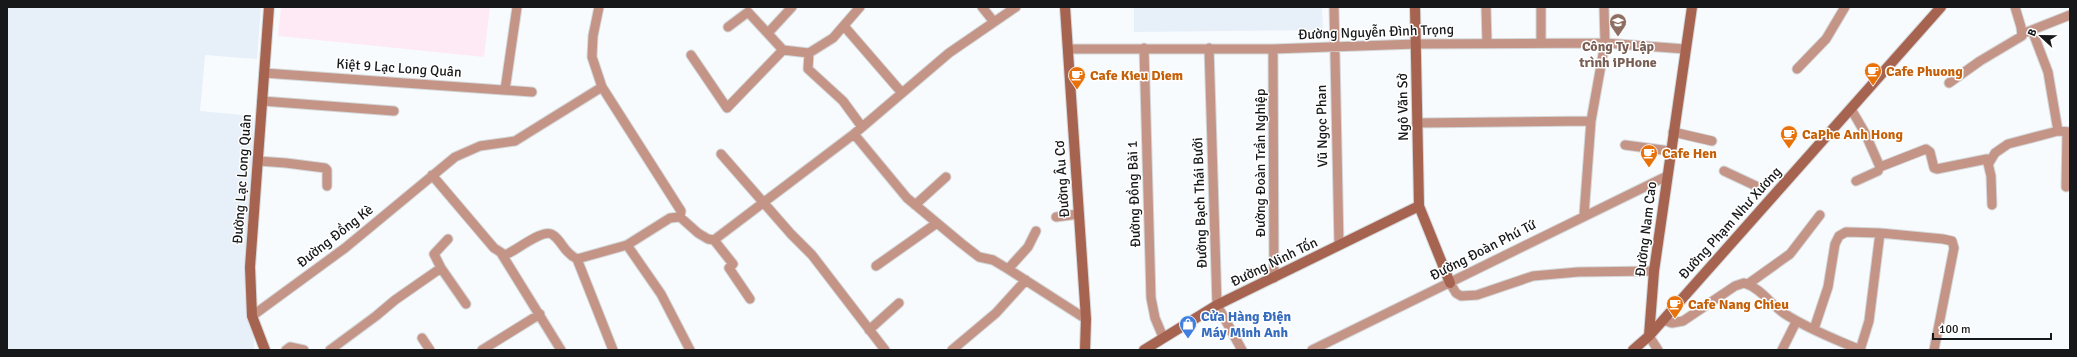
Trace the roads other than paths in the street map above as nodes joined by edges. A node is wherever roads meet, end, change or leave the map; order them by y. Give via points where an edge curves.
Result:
1 (270, 7) edge
2 (517, 7) edge
3 (599, 7) edge
4 (792, 7) edge
5 (860, 7) edge
6 (982, 7) edge
7 (1016, 7) edge
8 (1065, 7) edge
9 (1334, 7) edge
10 (1415, 7) edge
11 (1486, 7) edge
12 (1541, 7) edge
13 (1604, 7) edge
14 (1692, 7) edge
15 (1845, 7) edge
16 (1941, 7) edge
17 (2015, 7) edge
18 (2070, 15) edge
19 (994, 22) junction
20 (844, 26) junction
21 (728, 27) dead end
22 (2032, 30) junction
23 (768, 33) junction
24 (2023, 33) junction
25 (1540, 43) junction
26 (1605, 43) junction
27 (1416, 44) junction
28 (1487, 44) junction
29 (1335, 47) junction
30 (1068, 48) junction
31 (1144, 48) junction
32 (1209, 48) junction
33 (1273, 49) junction
34 (1685, 49) junction
35 (783, 50) junction
36 (809, 53) junction
37 (691, 55) dead end
38 (1797, 69) dead end
39 (264, 73) junction
40 (1949, 83) dead end
41 (602, 87) junction
42 (505, 90) junction
43 (532, 92) dead end
44 (902, 93) junction
45 (262, 101) junction
46 (1851, 109) junction
47 (394, 111) dead end
48 (1591, 121) junction
49 (1417, 122) junction
50 (862, 127) junction
51 (1673, 132) junction
52 (2065, 132) edge
53 (854, 134) junction
54 (1712, 141) dead end
55 (1625, 145) dead end
56 (1670, 151) junction
57 (722, 154) dead end
58 (258, 161) junction
59 (1989, 163) junction
60 (1880, 167) junction
61 (1724, 172) dead end
62 (432, 175) junction
63 (1667, 176) junction
64 (946, 177) dead end
65 (1856, 181) dead end
66 (327, 186) dead end
67 (1756, 186) dead end
68 (2066, 186) dead end
69 (764, 203) junction
70 (914, 204) junction
71 (1992, 205) dead end
72 (1419, 206) junction
73 (1079, 214) junction
74 (1584, 215) junction
75 (1820, 215) dead end
76 (680, 217) junction
77 (1056, 217) dead end
78 (937, 223) junction
79 (1036, 231) dead end
80 (1880, 233) junction
81 (448, 240) dead end
82 (714, 240) junction
83 (1339, 245) junction
84 (627, 246) junction
85 (501, 253) junction
86 (577, 259) junction
87 (876, 266) dead end
88 (1008, 269) junction
89 (438, 270) junction
90 (1654, 271) junction
91 (1274, 278) junction
92 (1026, 280) junction
93 (1450, 283) junction
94 (1748, 284) junction
95 (750, 298) dead end
96 (466, 304) dead end
97 (899, 304) dead end
98 (1217, 305) junction
99 (540, 314) junction
100 (252, 316) junction
101 (1086, 319) junction
102 (1663, 320) junction
103 (1796, 322) junction
104 (1814, 329) junction
105 (869, 330) junction
106 (1649, 336) junction
107 (422, 338) dead end
108 (1163, 338) junction
109 (265, 350) edge
110 (286, 350) edge
111 (304, 350) edge
112 (330, 350) edge
113 (430, 350) edge
114 (482, 350) edge
115 (561, 350) edge
116 (613, 350) edge
117 (690, 350) edge
118 (885, 350) edge
119 (952, 350) edge
120 (1085, 350) edge
121 (1144, 350) edge
122 (1242, 350) edge
123 (1312, 350) edge
124 (1633, 350) edge
125 (1658, 350) edge
126 (1782, 350) edge
127 (1860, 350) edge
128 (1934, 350) edge

1 - 39 street, Đường Lạc Long Quân
2 - 42 street
3 - 41 street via 592,36 592,57
4 - 23 street
5 - 20 street
6 - 19 street
7 - 19 street
8 - 30 street, Đường Âu Cơ
9 - 29 street, Vũ Ngọc Phan
10 - 27 street, Ngô Văn Sở
11 - 28 street
12 - 25 street
13 - 26 street
14 - 34 street, Đường Nam Cao
15 - 38 street via 1826,39
16 - 46 street, Đường Phạm Như Xương
17 - 24 street
18 - 22 street
19 - 44 street via 949,53
20 - 36 street via 833,38
20 - 44 street
21 - 23 street via 748,12
22 - 24 street
22 - 52 street via 2048,72
23 - 35 street
24 - 40 street
25 - 26 street, Đường Nguyễn Đình Trọng
25 - 28 street, Đường Nguyễn Đình Trọng
26 - 34 street, Đường Nguyễn Đình Trọng
26 - 48 street
27 - 28 street, Đường Nguyễn Đình Trọng
27 - 29 street, Đường Nguyễn Đình Trọng
27 - 49 street, Ngô Văn Sở
29 - 33 street, Đường Nguyễn Đình Trọng
29 - 83 street, Vũ Ngọc Phan
30 - 31 street, Đường Nguyễn Đình Trọng
30 - 73 street, Đường Âu Cơ
31 - 32 street, Đường Nguyễn Đình Trọng
31 - 108 street, Đường Đồng Bài 1 via 1151,298
32 - 33 street, Đường Nguyễn Đình Trọng
32 - 98 street, Đường Bạch Thái Bưởi
33 - 91 street, Đường Đoàn Trần Nghiệp
34 - 51 street, Đường Nam Cao
35 - 36 street
35 - 37 street via 727,108
36 - 50 street via 808,69 843,101
39 - 42 street, Kiệt 9 Lạc Long Quân
39 - 45 street, Đường Lạc Long Quân
41 - 62 street, Đường Đồng Kè via 515,141 480,146 455,157
41 - 76 street via 680,211
42 - 43 street, Kiệt 9 Lạc Long Quân
44 - 50 street
45 - 47 street
45 - 58 street, Đường Lạc Long Quân
46 - 60 street
46 - 102 street, Đường Phạm Như Xương
48 - 49 street
48 - 74 street
49 - 72 street, Ngô Văn Sở
50 - 53 street
51 - 54 street
51 - 56 street, Đường Nam Cao
52 - 59 street via 2008,144 1995,153
52 - 68 street
53 - 69 street
53 - 70 street
55 - 56 street
56 - 63 street, Đường Nam Cao
57 - 69 street
58 - 66 street via 325,168
58 - 100 street, Đường Lạc Long Quân via 250,267
59 - 60 street via 1984,158 1937,170 1934,168 1930,152 1926,149
59 - 71 street
60 - 65 street via 1878,171
61 - 67 street
62 - 85 street
62 - 100 street, Đường Đồng Kè via 345,248
63 - 74 street, Đường Đoàn Phú Tứ
63 - 90 street, Đường Nam Cao
64 - 70 street
69 - 82 street
69 - 105 street via 812,255
70 - 78 street
72 - 83 street, Đường Ninh Tốn
72 - 93 street
73 - 77 street
73 - 101 street, Đường Âu Cơ
74 - 93 street, Đường Đoàn Phú Tứ
75 - 94 street via 1794,250
76 - 82 street via 698,233
76 - 84 street via 670,218
78 - 87 street
78 - 88 street via 979,257 993,260
79 - 88 street via 1028,247
80 - 104 street via 1846,232 1839,236 1835,244 1828,287
80 - 127 street via 1869,321
80 - 128 street via 1952,241 1954,248
81 - 89 street via 434,254
82 - 95 street via 733,264 729,268
83 - 91 street, Đường Ninh Tốn
84 - 86 street
84 - 117 street via 661,294
85 - 86 street via 510,253 536,237 548,233 553,234 568,255
85 - 99 street
86 - 116 street
88 - 92 street
89 - 96 street
89 - 112 street via 394,300
90 - 93 street via 1578,272 1533,276 1477,295 1461,296
90 - 106 street, Đường Nam Cao
91 - 98 street, Đường Ninh Tốn
92 - 101 street
92 - 119 street via 996,314
93 - 123 street, Đường Đoàn Phú Tứ
94 - 102 street via 1741,283 1735,286 1683,321 1672,323
94 - 103 street
97 - 105 street
98 - 108 street, Đường Ninh Tốn
98 - 122 street, Đường Bạch Thái Bưởi
99 - 114 street
99 - 115 street
100 - 109 street, Đường Lạc Long Quân
101 - 120 street, Đường Âu Cơ
102 - 106 street, Đường Phạm Như Xương
103 - 104 street
103 - 126 street
104 - 127 street
105 - 118 street
106 - 124 street, Đường Phạm Như Xương
106 - 125 street
107 - 113 street
108 - 121 street, Đường Ninh Tốn
110 - 111 street via 290,347

